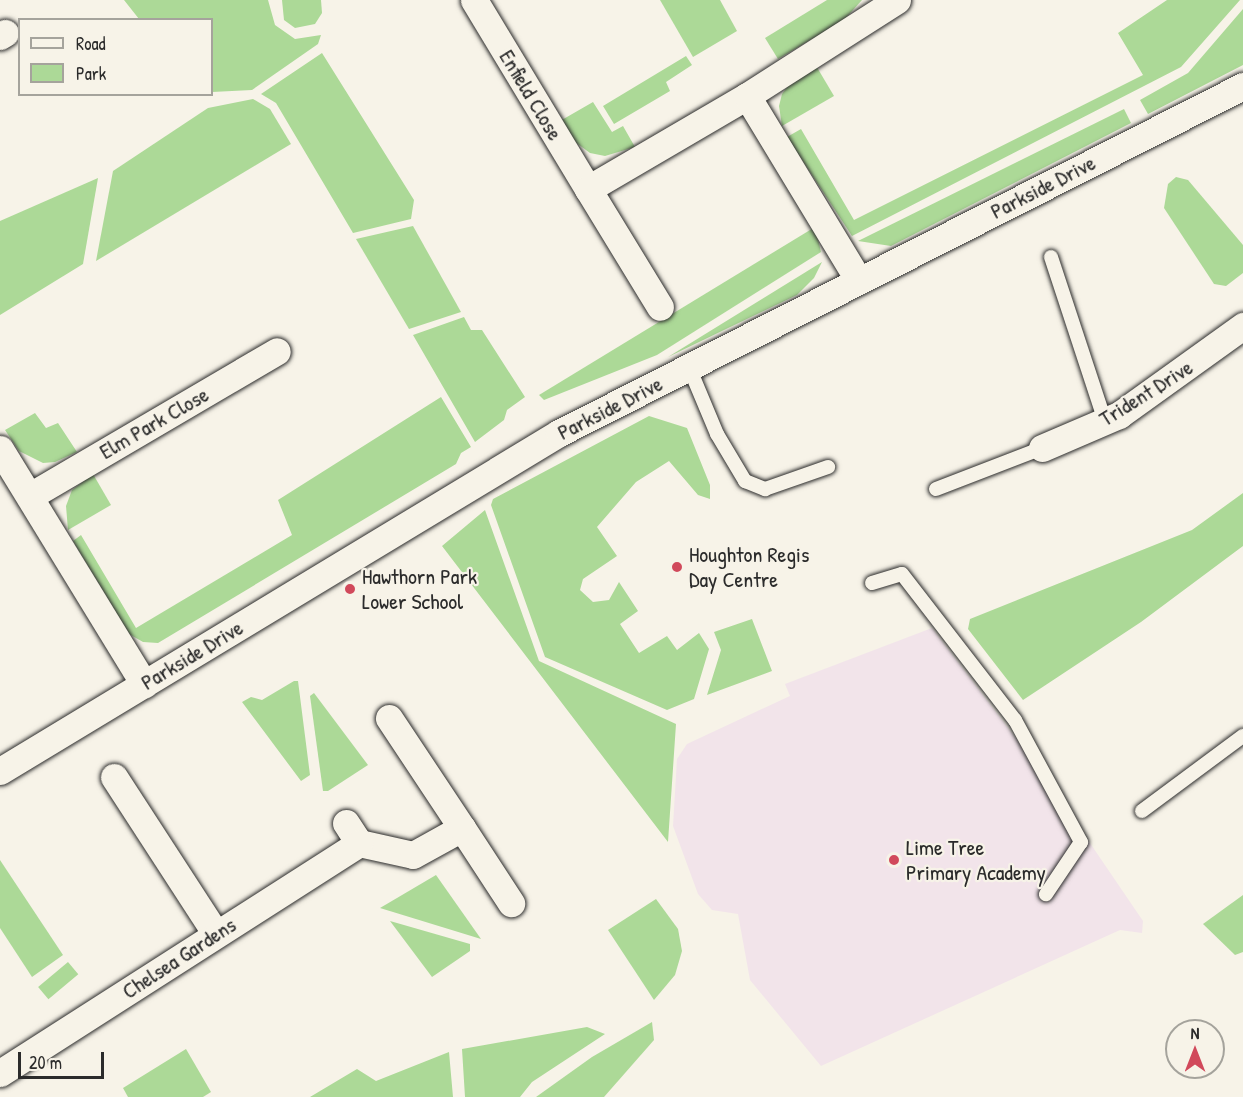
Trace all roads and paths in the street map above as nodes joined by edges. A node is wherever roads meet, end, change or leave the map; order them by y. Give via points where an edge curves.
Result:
1 (474, 0) edge
2 (897, 0) edge
3 (1243, 86) edge
4 (747, 96) junction
5 (588, 189) junction
6 (1051, 257) dead end
7 (860, 281) junction
8 (660, 307) dead end
9 (1243, 326) edge
10 (277, 351) dead end
11 (689, 367) junction
12 (1105, 421) junction
13 (1041, 448) joint
14 (0, 449) edge
15 (828, 466) dead end
16 (936, 489) dead end
17 (30, 496) junction
18 (872, 583) dead end
19 (144, 684) junction
20 (389, 718) dead end
21 (1243, 736) edge
22 (0, 771) edge
23 (114, 777) dead end
24 (1142, 811) dead end
25 (462, 828) junction
26 (1046, 894) dead end
27 (511, 903) dead end
28 (216, 934) junction
29 (0, 1073) edge

1 - 5 street, Enfield Close
2 - 4 street
3 - 7 street, Parkside Drive
4 - 5 street
4 - 7 street
5 - 8 street, Enfield Close
6 - 12 lane
7 - 11 street, Parkside Drive
9 - 12 street, Trident Drive via 1168,382
10 - 17 street, Elm Park Close
11 - 15 lane via 744,481 765,489
11 - 19 street, Parkside Drive via 559,433
12 - 13 street, Trident Drive
13 - 16 lane
14 - 17 street
17 - 19 street
18 - 26 lane via 902,574 1015,720 1081,842
19 - 22 street, Parkside Drive
20 - 25 street
21 - 24 lane
23 - 28 street
25 - 27 street
25 - 28 street, Chelsea Gardens via 413,855 352,833
28 - 29 street, Chelsea Gardens

